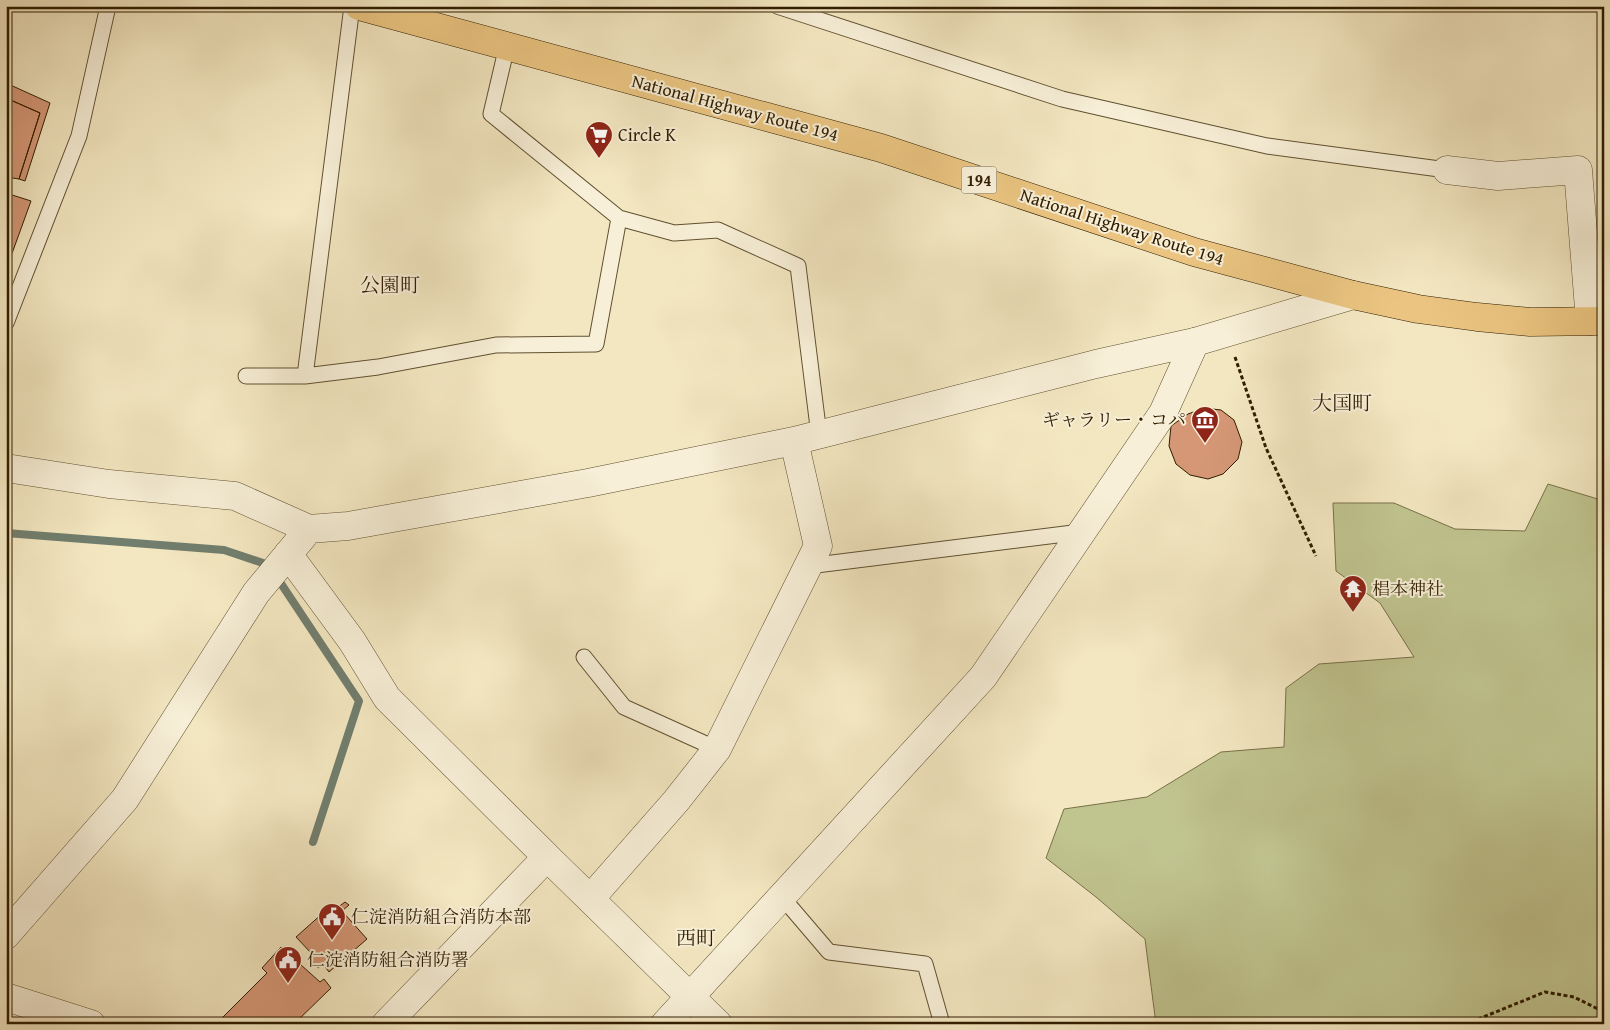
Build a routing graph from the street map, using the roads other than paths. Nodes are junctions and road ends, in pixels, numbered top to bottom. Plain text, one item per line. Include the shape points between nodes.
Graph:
1 (108, 6) edge
2 (352, 6) edge
3 (359, 6) edge
4 (777, 6) edge
5 (507, 46) junction
6 (1447, 170) joint
7 (619, 218) junction
8 (1353, 296) junction
9 (1597, 321) edge
10 (6, 323) edge
11 (1195, 342) junction
12 (246, 376) dead end
13 (305, 376) junction
14 (807, 438) junction
15 (6, 468) edge
16 (309, 529) junction
17 (1081, 532) junction
18 (288, 554) junction
19 (808, 566) junction
20 (584, 657) dead end
21 (717, 749) junction
22 (547, 857) junction
23 (782, 897) junction
24 (590, 899) junction
25 (6, 935) edge
26 (6, 996) edge
27 (690, 998) junction
28 (90, 1024) edge
29 (386, 1024) edge
30 (665, 1024) edge
31 (718, 1024) edge
32 (942, 1024) edge

1 - 10 lane via 79,136
2 - 13 lane
3 - 5 highway, National Highway Route 194 / 194
4 - 6 lane via 1062,99 1267,146
5 - 7 lane via 491,114
5 - 8 highway, National Highway Route 194 / 194 via 880,148 1194,252
6 - 9 street via 1498,176 1578,170
7 - 13 lane via 596,344 496,345 378,367
7 - 14 lane via 674,233 718,230 798,266
8 - 9 highway, National Highway Route 194 / 194 via 1478,318 1530,322
8 - 11 street
11 - 14 street
11 - 17 street via 1163,413
12 - 13 lane
14 - 16 street via 427,513
14 - 19 street via 818,546
15 - 16 street via 109,484 235,496
16 - 18 street
17 - 19 lane
17 - 23 street via 983,677
18 - 22 street via 352,641 387,698
18 - 25 street via 256,593 125,799
19 - 21 street
20 - 21 lane via 624,707
21 - 24 street
22 - 24 street
22 - 29 street
23 - 27 street
23 - 32 lane via 829,952 925,964
24 - 27 street
26 - 28 street
27 - 30 street
27 - 31 street

